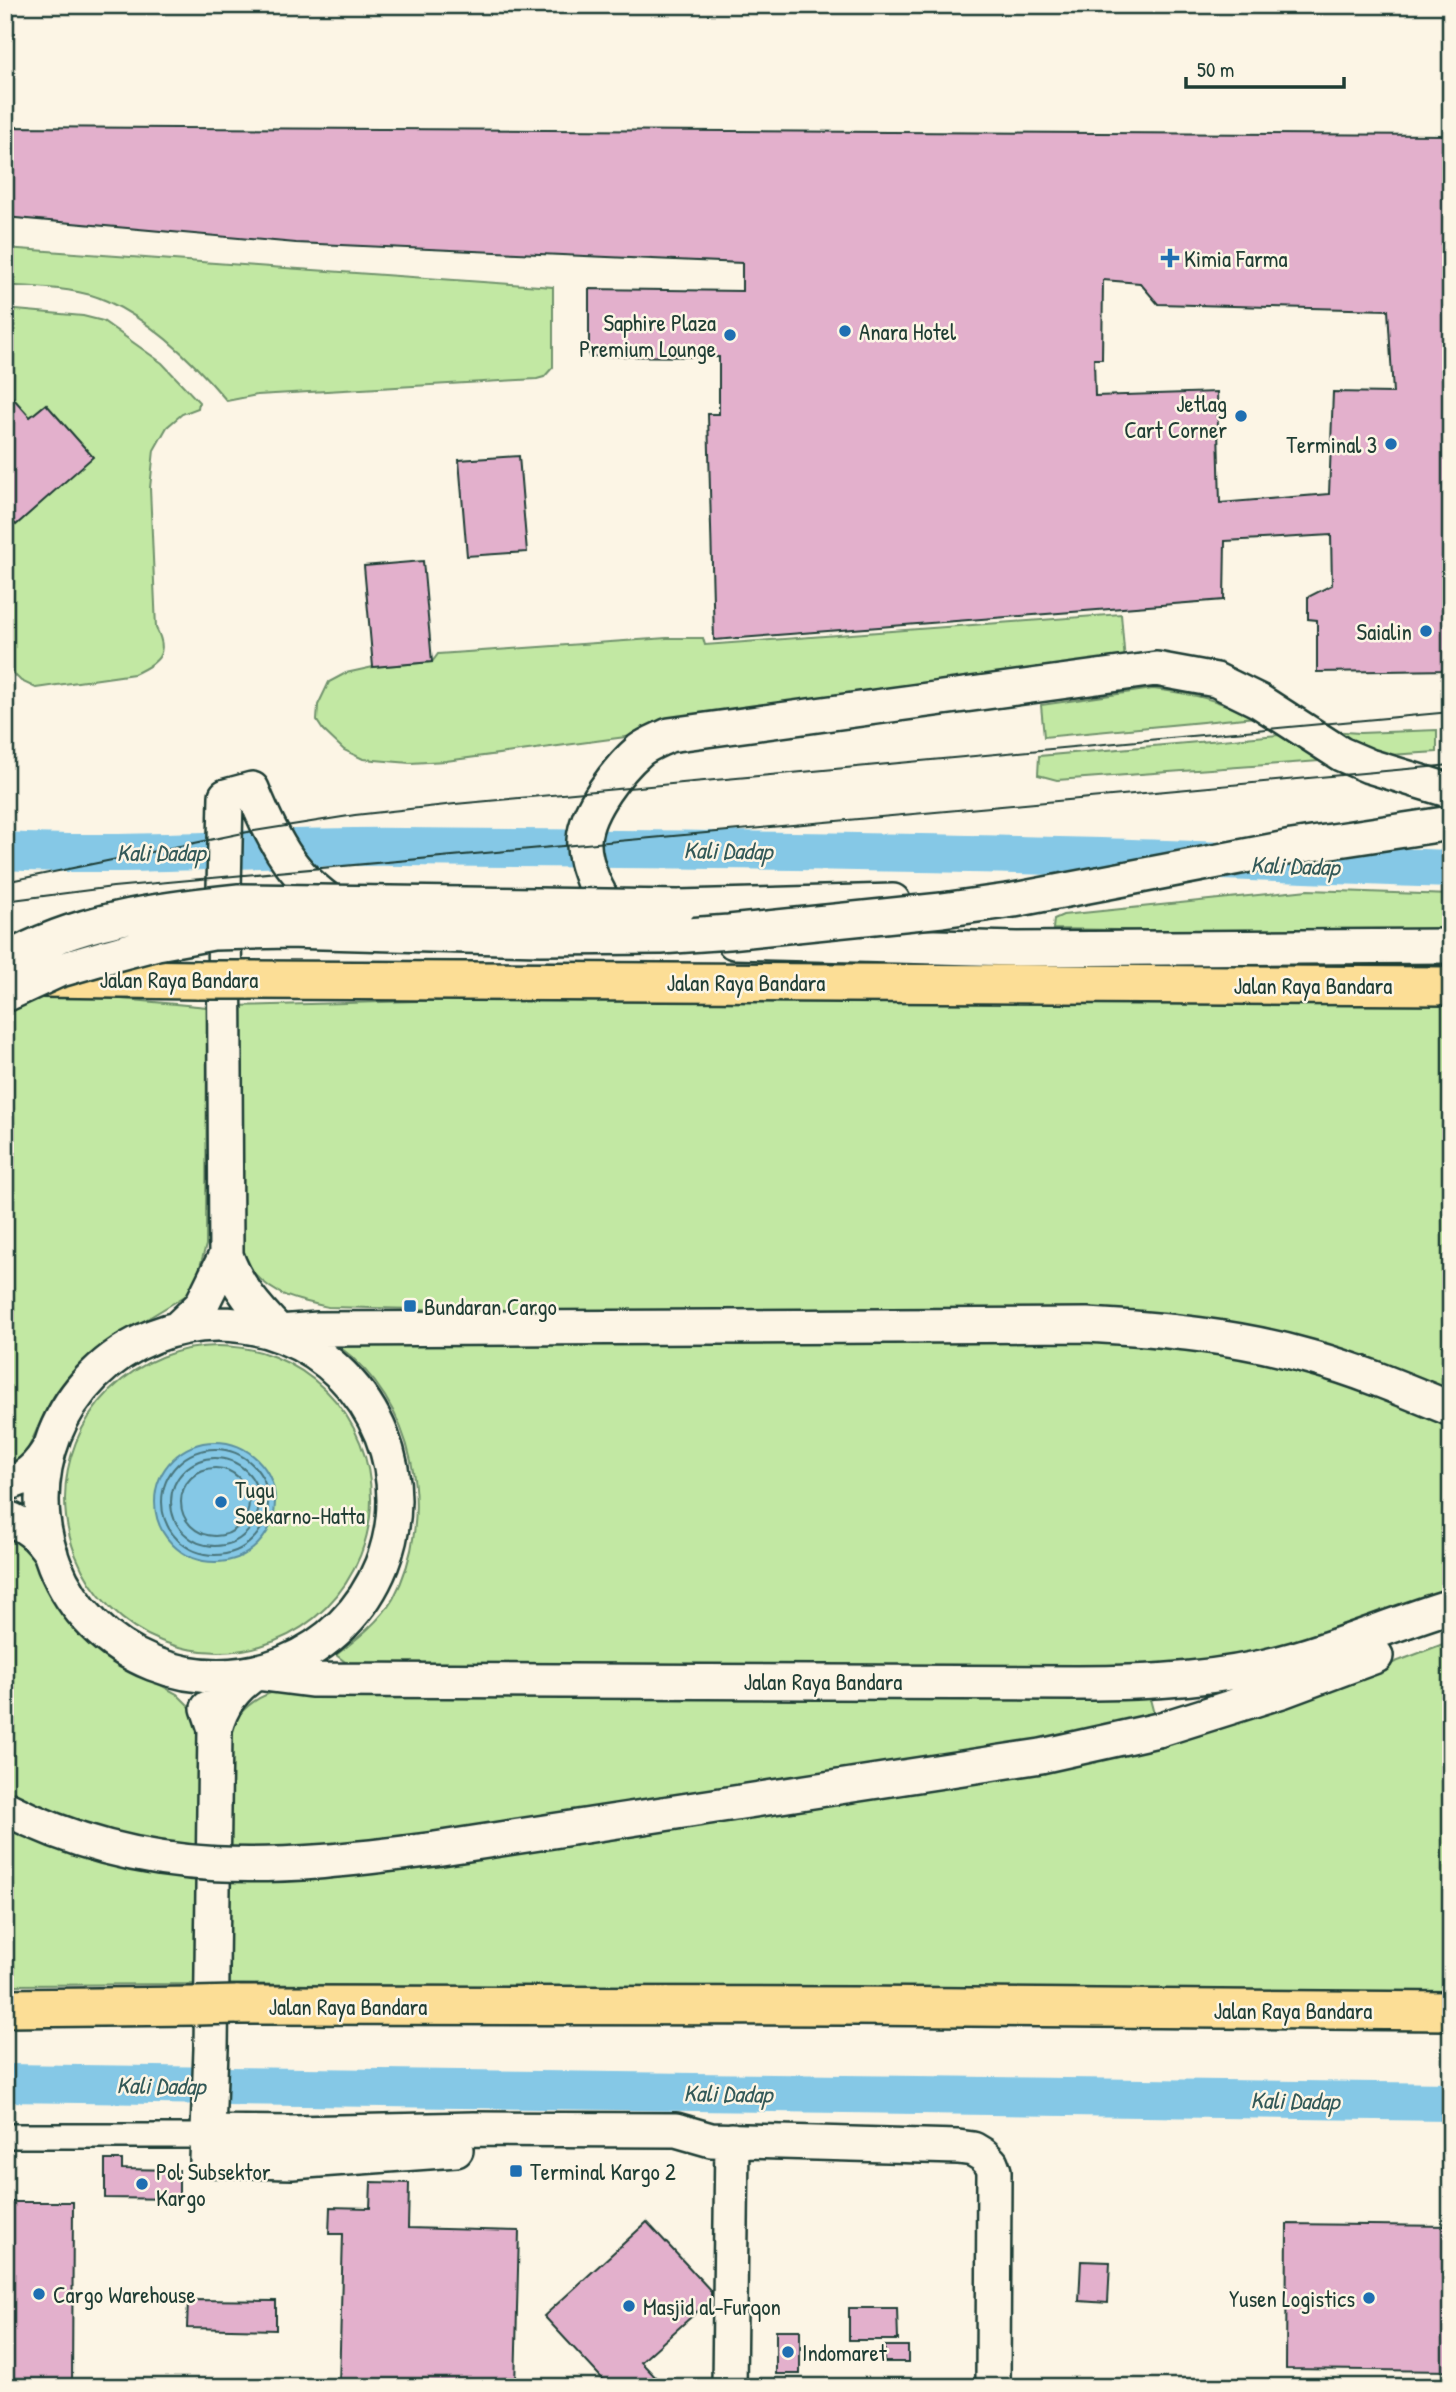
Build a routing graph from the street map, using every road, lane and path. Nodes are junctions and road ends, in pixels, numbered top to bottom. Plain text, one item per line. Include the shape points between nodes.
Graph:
1 (1451, 791) edge
2 (1451, 823) edge
3 (1451, 839) edge
4 (658, 940) junction
5 (1451, 946) edge
6 (5, 961) edge
7 (5, 978) edge
8 (1451, 986) edge
9 (5, 995) edge
10 (226, 1255) junction
11 (179, 1327) junction
12 (279, 1332) junction
13 (1451, 1409) edge
14 (51, 1445) junction
15 (5, 1484) edge
16 (5, 1517) edge
17 (54, 1559) junction
18 (1451, 1606) edge
19 (1451, 1627) edge
20 (178, 1673) junction
21 (256, 1673) junction
22 (215, 1729) junction
23 (5, 1808) edge
24 (5, 2008) edge
25 (1451, 2011) edge
26 (208, 2132) junction
27 (5, 2136) edge
28 (721, 2140) junction
29 (729, 2387) edge
30 (993, 2387) edge

1 - 4 street via 1341,754 1259,701 1216,680 1156,670 669,735 642,748 614,778 598,802 584,841 599,896 620,919
2 - 9 street, Jalan Raya Bandara, bridge via 1292,847 1014,900 729,932 540,938 286,930 213,933 157,943 57,971
3 - 6 street, bridge via 1103,894 679,908 239,901 192,906 61,934
4 - 5 street, Jalan Raya Bandara via 1017,949
4 - 10 street, Jalan Raya Bandara via 392,924 350,914 329,902 284,856 257,802 226,796
7 - 8 main road, Jalan Raya Bandara, bridge
10 - 11 street via 201,1306
10 - 12 street via 233,1276 250,1301
11 - 12 street via 221,1323
11 - 14 street via 138,1342 105,1365 79,1391
12 - 13 street via 1149,1328 1310,1357
12 - 21 street via 322,1356 365,1403 391,1460 393,1522 378,1575 356,1607 305,1651
14 - 15 street via 31,1472
14 - 17 street via 41,1501
16 - 17 street via 32,1531
17 - 20 street via 72,1598 109,1640 145,1662
18 - 21 street, Jalan Raya Bandara via 1291,1660 1155,1681 311,1680
19 - 23 street, bridge via 1282,1691 1158,1730 1052,1754 358,1859 191,1864 143,1857 55,1831
20 - 21 street via 215,1677
20 - 22 street via 196,1687
21 - 22 street via 234,1690
22 - 26 street
24 - 25 main road, Jalan Raya Bandara, bridge via 868,2006
26 - 27 street
26 - 28 street via 475,2139 676,2130
28 - 29 street
28 - 30 street via 921,2144 984,2154 995,2182

